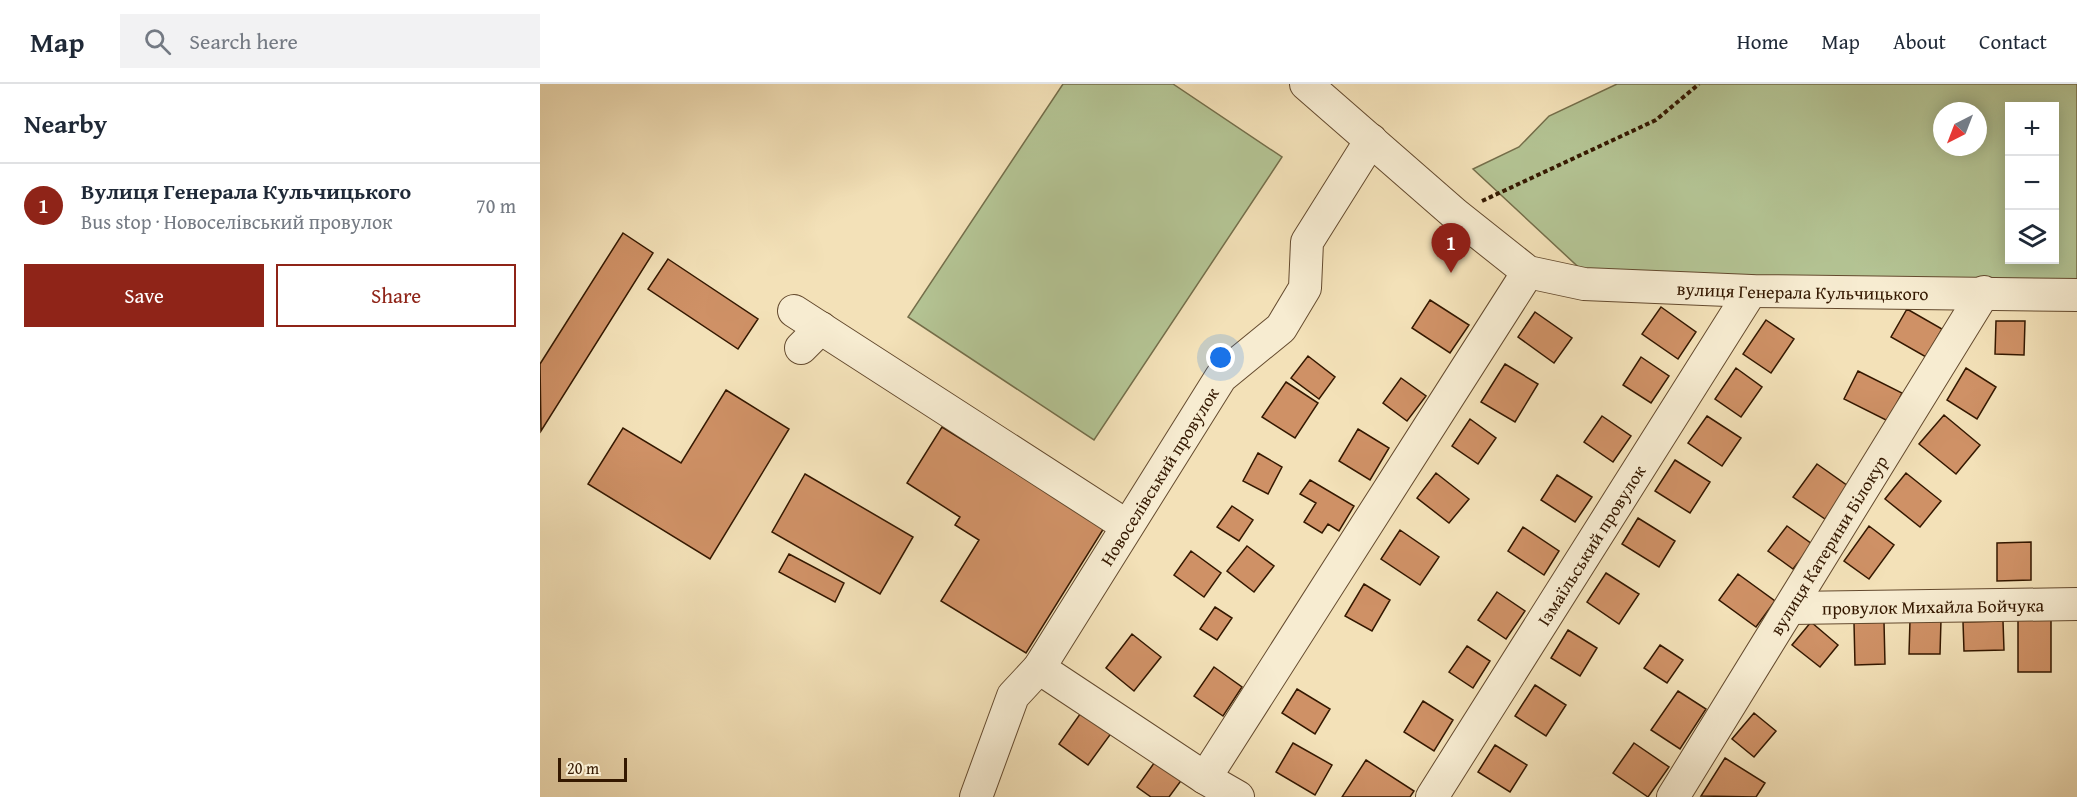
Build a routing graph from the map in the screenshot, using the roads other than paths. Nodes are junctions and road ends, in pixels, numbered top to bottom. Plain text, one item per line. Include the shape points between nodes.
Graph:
1 (1306, 84) edge
2 (1371, 140) junction
3 (1528, 272) junction
4 (1751, 291) junction
5 (1984, 292) junction
6 (2077, 295) edge
7 (794, 311) dead end
8 (1127, 526) junction
9 (2077, 604) edge
10 (1791, 608) junction
11 (1039, 668) junction
12 (1205, 778) junction
13 (976, 797) edge
14 (1238, 797) edge
15 (1432, 797) edge
16 (1672, 797) edge

1 - 2 street
2 - 3 street
2 - 8 street, Новоселівський провулок via 1307,242 1305,288 1281,328 1221,377
3 - 4 street, вулиця Генерала Кульчицького via 1584,284
3 - 12 street
4 - 5 street, вулиця Генерала Кульчицького
4 - 15 street, Ізмаїльський провулок
5 - 6 street, вулиця Генерала Кульчицького
5 - 10 street, вулиця Катерини Білокур
7 - 8 street via 811,338
8 - 11 street, Новоселівський провулок
9 - 10 street, провулок Михайла Бойчука
10 - 16 street, вулиця Катерини Білокур
11 - 12 street
11 - 13 street, Новоселівський провулок via 1013,696
12 - 14 street

